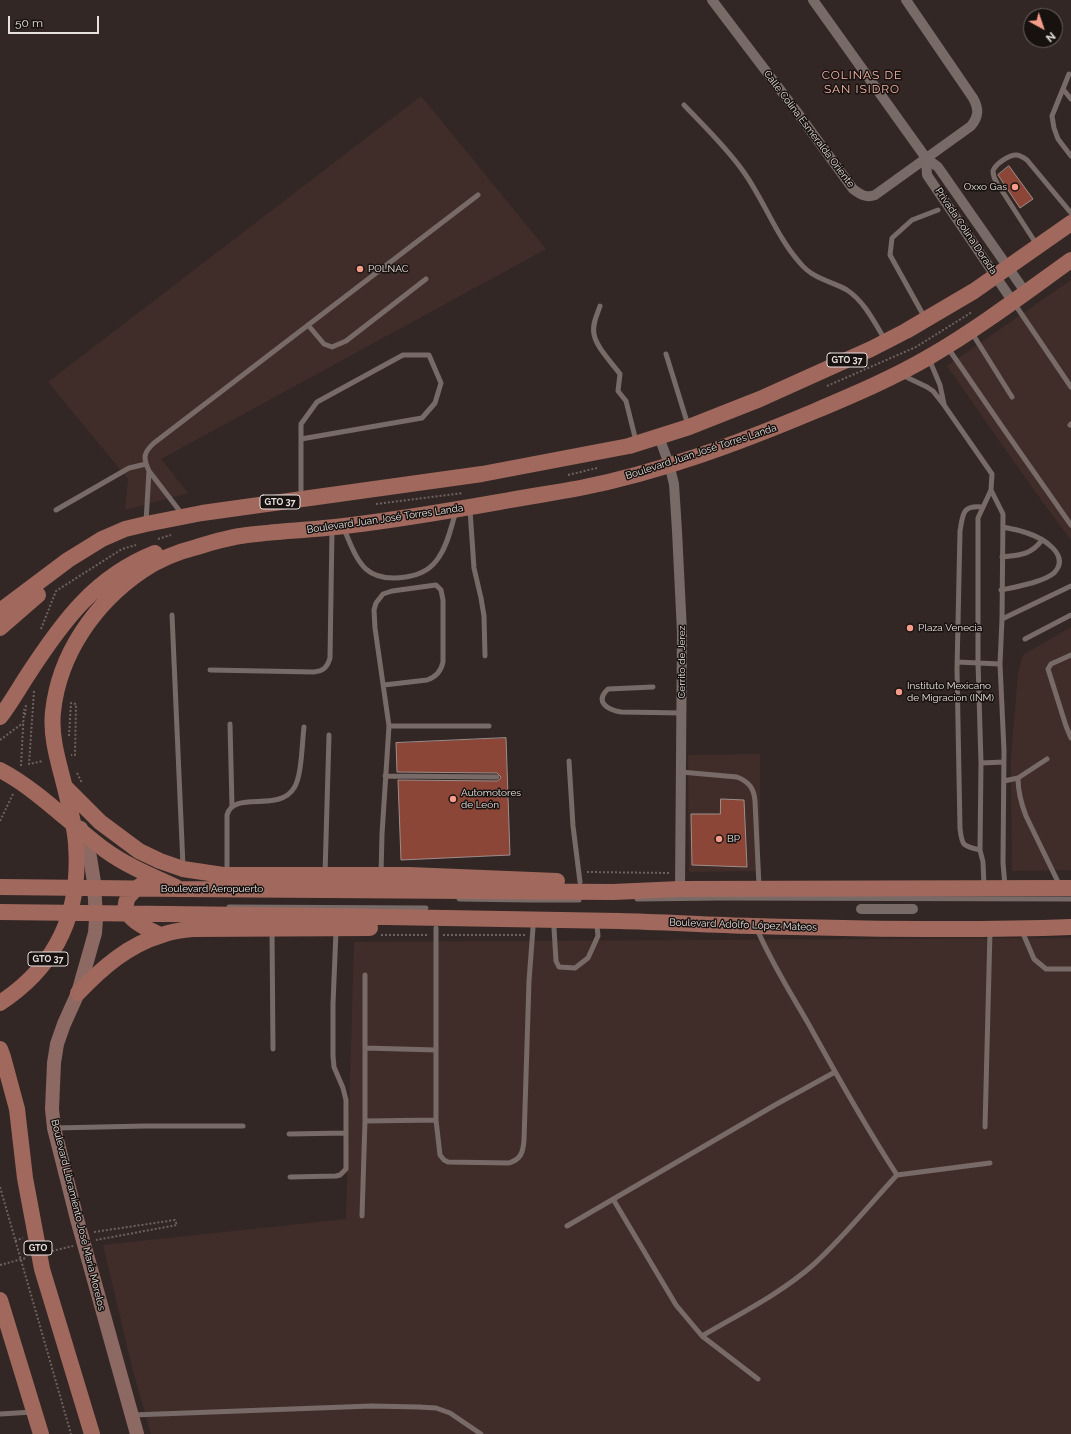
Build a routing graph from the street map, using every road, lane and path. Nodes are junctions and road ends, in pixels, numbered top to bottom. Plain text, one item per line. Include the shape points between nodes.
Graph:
1 (712, 0) edge
2 (813, 0) edge
3 (906, 0) edge
4 (1069, 74) dead end
5 (1063, 89) junction
6 (1071, 99) edge
7 (684, 105) dead end
8 (1071, 156) edge
9 (926, 158) junction
10 (478, 195) dead end
11 (938, 210) dead end
12 (1071, 213) edge
13 (1071, 223) edge
14 (1038, 247) junction
15 (1071, 260) edge
16 (1002, 272) junction
17 (426, 279) dead end
18 (1019, 297) junction
19 (600, 306) dead end
20 (926, 320) junction
21 (308, 325) junction
22 (970, 332) junction
23 (886, 341) junction
24 (947, 346) junction
25 (666, 354) dead end
26 (929, 357) junction
27 (898, 373) junction
28 (1071, 387) edge
29 (1012, 397) dead end
30 (944, 405) junction
31 (689, 427) junction
32 (659, 437) junction
33 (301, 439) junction
34 (637, 444) junction
35 (146, 464) junction
36 (669, 464) junction
37 (149, 471) junction
38 (991, 490) junction
39 (301, 499) junction
40 (982, 507) junction
41 (463, 508) junction
42 (56, 510) dead end
43 (185, 516) junction
44 (146, 524) junction
45 (1071, 525) edge
46 (337, 526) junction
47 (1003, 527) junction
48 (222, 540) junction
49 (1042, 540) junction
50 (1002, 557) junction
51 (68, 560) junction
52 (1071, 586) edge
53 (1001, 590) junction
54 (0, 611) edge
55 (172, 615) dead end
56 (1071, 615) edge
57 (1002, 619) junction
58 (0, 628) edge
59 (1025, 640) dead end
60 (1071, 655) edge
61 (485, 656) dead end
62 (957, 662) junction
63 (978, 662) junction
64 (1000, 664) junction
65 (210, 670) dead end
66 (384, 685) junction
67 (653, 687) dead end
68 (682, 713) junction
69 (69, 716) dead end
70 (0, 717) edge
71 (23, 724) dead end
72 (230, 724) dead end
73 (388, 726) junction
74 (489, 726) dead end
75 (304, 727) dead end
76 (329, 735) dead end
77 (1071, 738) edge
78 (69, 739) dead end
79 (0, 740) edge
80 (71, 751) dead end
81 (72, 757) dead end
82 (1047, 759) dead end
83 (569, 761) dead end
84 (981, 762) junction
85 (1004, 762) junction
86 (75, 769) dead end
87 (0, 770) edge
88 (681, 772) junction
89 (385, 776) junction
90 (497, 777) dead end
91 (1018, 778) junction
92 (1004, 781) junction
93 (65, 787) junction
94 (85, 788) dead end
95 (232, 806) junction
96 (980, 850) junction
97 (183, 869) junction
98 (679, 874) junction
99 (225, 875) junction
100 (325, 875) junction
101 (381, 875) junction
102 (580, 877) junction
103 (0, 887) edge
104 (984, 888) junction
105 (181, 889) junction
106 (680, 889) junction
107 (759, 889) junction
108 (1005, 889) junction
109 (613, 892) junction
110 (1068, 892) edge
111 (101, 894) dead end
112 (109, 894) dead end
113 (117, 894) dead end
114 (125, 894) dead end
115 (210, 895) dead end
116 (74, 898) junction
117 (454, 899) dead end
118 (634, 899) dead end
119 (586, 900) dead end
120 (93, 906) dead end
121 (101, 906) dead end
122 (124, 906) dead end
123 (132, 906) dead end
124 (225, 907) dead end
125 (861, 909) dead end
126 (913, 909) dead end
127 (0, 912) edge
128 (421, 913) junction
129 (621, 921) junction
130 (597, 926) junction
131 (756, 926) junction
132 (1071, 927) edge
133 (272, 928) junction
134 (336, 928) junction
135 (436, 928) junction
136 (533, 928) junction
137 (554, 928) junction
138 (1021, 928) junction
139 (990, 930) junction
140 (160, 935) junction
141 (1071, 969) edge
142 (365, 976) dead end
143 (78, 993) junction
144 (0, 1003) edge
145 (365, 1048) junction
146 (0, 1049) edge
147 (273, 1049) dead end
148 (436, 1050) junction
149 (835, 1072) junction
150 (436, 1120) junction
151 (365, 1121) junction
152 (243, 1126) dead end
153 (985, 1127) dead end
154 (54, 1128) junction
155 (346, 1133) junction
156 (289, 1134) dead end
157 (990, 1162) dead end
158 (897, 1175) junction
159 (290, 1177) dead end
160 (0, 1187) edge
161 (613, 1199) junction
162 (362, 1216) dead end
163 (567, 1226) dead end
164 (0, 1300) edge
165 (702, 1336) junction
166 (758, 1379) dead end
167 (35, 1412) junction
168 (0, 1414) edge
169 (132, 1415) junction
170 (41, 1434) edge
171 (71, 1434) edge
172 (92, 1434) edge
173 (137, 1434) edge
174 (481, 1434) edge

1 - 9 street, Calle Colina Esmeralda Oriente via 853,189 862,196 876,195
2 - 9 street, Privada Colina Dorada
3 - 9 street via 973,98 978,112 971,126
4 - 5 lane
5 - 6 lane
5 - 8 lane via 1052,116 1058,139
7 - 23 lane via 743,170 788,249 802,266 814,276 855,296
9 - 16 street, Privada Colina Dorada via 938,167
9 - 16 street, Privada Colina Dorada via 927,174
10 - 21 lane
11 - 20 lane via 912,220 892,238 890,255
12 - 14 lane via 1034,167 1021,156 1014,155 997,165 993,174 997,183
13 - 14 main road, GTO 37
14 - 16 main road, GTO 37
15 - 18 main road, Boulevard Juan José Torres Landa / GTO 37
16 - 18 street, Privada Colina Dorada
16 - 18 street, Privada Colina Dorada
16 - 20 main road, GTO 37
17 - 21 lane via 346,341 332,346 324,344
18 - 22 main road, Boulevard Juan José Torres Landa / GTO 37
18 - 28 lane
19 - 34 lane via 594,323 594,334 602,350 620,374 618,391 626,401
20 - 23 main road, GTO 37
21 - 35 lane via 147,449 144,456
22 - 24 main road, Boulevard Juan José Torres Landa / GTO 37
22 - 29 lane
23 - 31 main road, GTO 37 via 760,399
24 - 26 main road, Boulevard Juan José Torres Landa / GTO 37
24 - 45 lane
25 - 31 lane
26 - 27 main road, Boulevard Juan José Torres Landa / GTO 37
26 - 30 lane via 940,385
27 - 30 lane via 927,387
27 - 36 main road, Boulevard Juan José Torres Landa / GTO 37 via 838,402 779,426
30 - 38 lane via 992,474
31 - 32 main road, GTO 37
32 - 34 main road, GTO 37
32 - 36 street, Cerrito de Jerez
33 - 33 lane via 301,424 317,402 403,355 430,355 441,383 435,403 422,418
33 - 39 lane
34 - 39 main road, GTO 37 via 482,474
35 - 37 lane
35 - 42 lane via 129,468
36 - 41 main road, Boulevard Juan José Torres Landa / GTO 37 via 582,487
36 - 68 street, Cerrito de Jerez via 674,484 678,531
37 - 43 lane
37 - 44 lane
38 - 40 lane
38 - 47 lane via 1003,514
39 - 43 main road, GTO 37
40 - 62 lane via 968,508 961,523
40 - 63 lane via 978,518
41 - 46 main road, Boulevard Juan José Torres Landa / GTO 37
41 - 46 lane via 439,558 432,566 418,574 394,579 380,578 370,573 360,563
41 - 61 lane via 484,616
43 - 44 main road, GTO 37
44 - 51 main road, GTO 37 via 102,539
46 - 48 main road, Boulevard Juan José Torres Landa / GTO 37 via 246,535
46 - 65 lane via 330,658 325,669 314,672
47 - 49 lane via 1025,532
47 - 50 lane
48 - 70 main road via 161,550 113,575 75,610
48 - 93 main road, Boulevard Juan José Torres Landa / GTO 37 via 162,558 144,569 117,590 85,627 70,653 59,681 53,713 54,741
49 - 50 lane via 1031,552
49 - 53 lane via 1059,552 1060,566 1047,577
50 - 53 lane
51 - 54 main road, GTO 37
51 - 58 main road via 37,596
52 - 57 lane
53 - 57 lane
55 - 97 lane
56 - 59 lane
57 - 64 lane
60 - 77 lane via 1050,664 1048,669
62 - 63 lane
62 - 96 lane via 960,828 966,846
63 - 64 lane
63 - 84 lane
64 - 85 lane
66 - 66 lane via 374,610 376,602 383,594 392,591 436,585 441,590 443,600 442,669 433,678 426,680
66 - 73 lane
67 - 68 lane via 608,689 603,697 603,704 612,711
68 - 88 street, Cerrito de Jerez
69 - 78 path
71 - 79 path
72 - 95 lane
73 - 74 lane
73 - 89 lane
75 - 95 lane via 298,780 294,789 275,801
76 - 100 lane
80 - 81 path
82 - 91 lane
83 - 102 lane via 573,826
84 - 85 lane
84 - 96 lane
85 - 92 lane
86 - 94 path
87 - 105 main road via 41,797 106,850 129,865
88 - 98 street, Cerrito de Jerez
88 - 107 lane via 737,777 750,785 755,793
89 - 90 lane
89 - 101 lane
91 - 92 lane
91 - 110 lane via 1018,791 1026,816
92 - 108 lane
93 - 97 main road via 100,822 139,851
93 - 116 main road, Boulevard Juan José Torres Landa / GTO 37 via 76,840
93 - 143 street, Boulevard Libramiento José María Morelos via 86,841 94,882 94,933
95 - 99 lane via 227,815
96 - 104 lane
97 - 99 main road
98 - 102 path
98 - 106 street, Cerrito de Jerez
99 - 100 main road
99 - 140 main road via 192,880 156,880 138,886 127,900 126,910 131,918
100 - 101 main road
101 - 102 main road
102 - 109 main road
103 - 105 main road, Boulevard Aeropuerto
104 - 107 main road
104 - 108 main road
105 - 109 main road, Boulevard Aeropuerto
106 - 107 main road
106 - 109 main road
108 - 110 main road
110 - 118 lane
111 - 116 lane
112 - 113 lane
114 - 115 lane
116 - 144 main road, Boulevard Juan José Torres Landa / GTO 37 via 63,933 46,962 24,985
117 - 119 lane
120 - 121 lane
122 - 123 lane
124 - 128 lane
125 - 126 street
127 - 128 main road
128 - 129 main road, Boulevard Adolfo López Mateos
129 - 130 main road
129 - 131 main road, Boulevard Adolfo López Mateos
130 - 137 main road
130 - 137 lane via 598,936 588,958 575,968 559,967 556,961
131 - 139 main road, Boulevard Adolfo López Mateos
131 - 149 lane
132 - 138 main road, Boulevard Adolfo López Mateos
133 - 134 main road
133 - 140 main road via 192,929
133 - 147 lane
134 - 135 main road
134 - 155 lane via 333,1056 334,1067 346,1100
135 - 136 main road
135 - 148 lane
136 - 137 main road
136 - 150 lane via 524,1140 520,1157 509,1163 448,1162 440,1155
138 - 139 main road, Boulevard Adolfo López Mateos
138 - 141 lane via 1034,959 1046,969
139 - 153 lane
140 - 143 main road via 117,957
142 - 145 lane
143 - 154 street, Boulevard Libramiento José María Morelos via 64,1024 54,1063
145 - 148 lane
145 - 151 lane
146 - 172 main road, GTO via 17,1109 25,1178 42,1269
148 - 150 lane
149 - 158 lane
149 - 161 lane
150 - 151 lane
151 - 162 lane
152 - 154 lane
154 - 169 street, Boulevard Libramiento José María Morelos via 91,1275
155 - 156 lane
155 - 159 lane via 346,1169 340,1175
157 - 158 lane
158 - 165 lane via 813,1265 772,1294
160 - 171 path
161 - 163 lane
161 - 165 lane via 676,1305
164 - 167 main road
165 - 166 lane
167 - 168 lane
167 - 170 main road
169 - 173 street, Boulevard Libramiento José María Morelos
169 - 174 lane via 371,1406 419,1407 436,1408 450,1413

